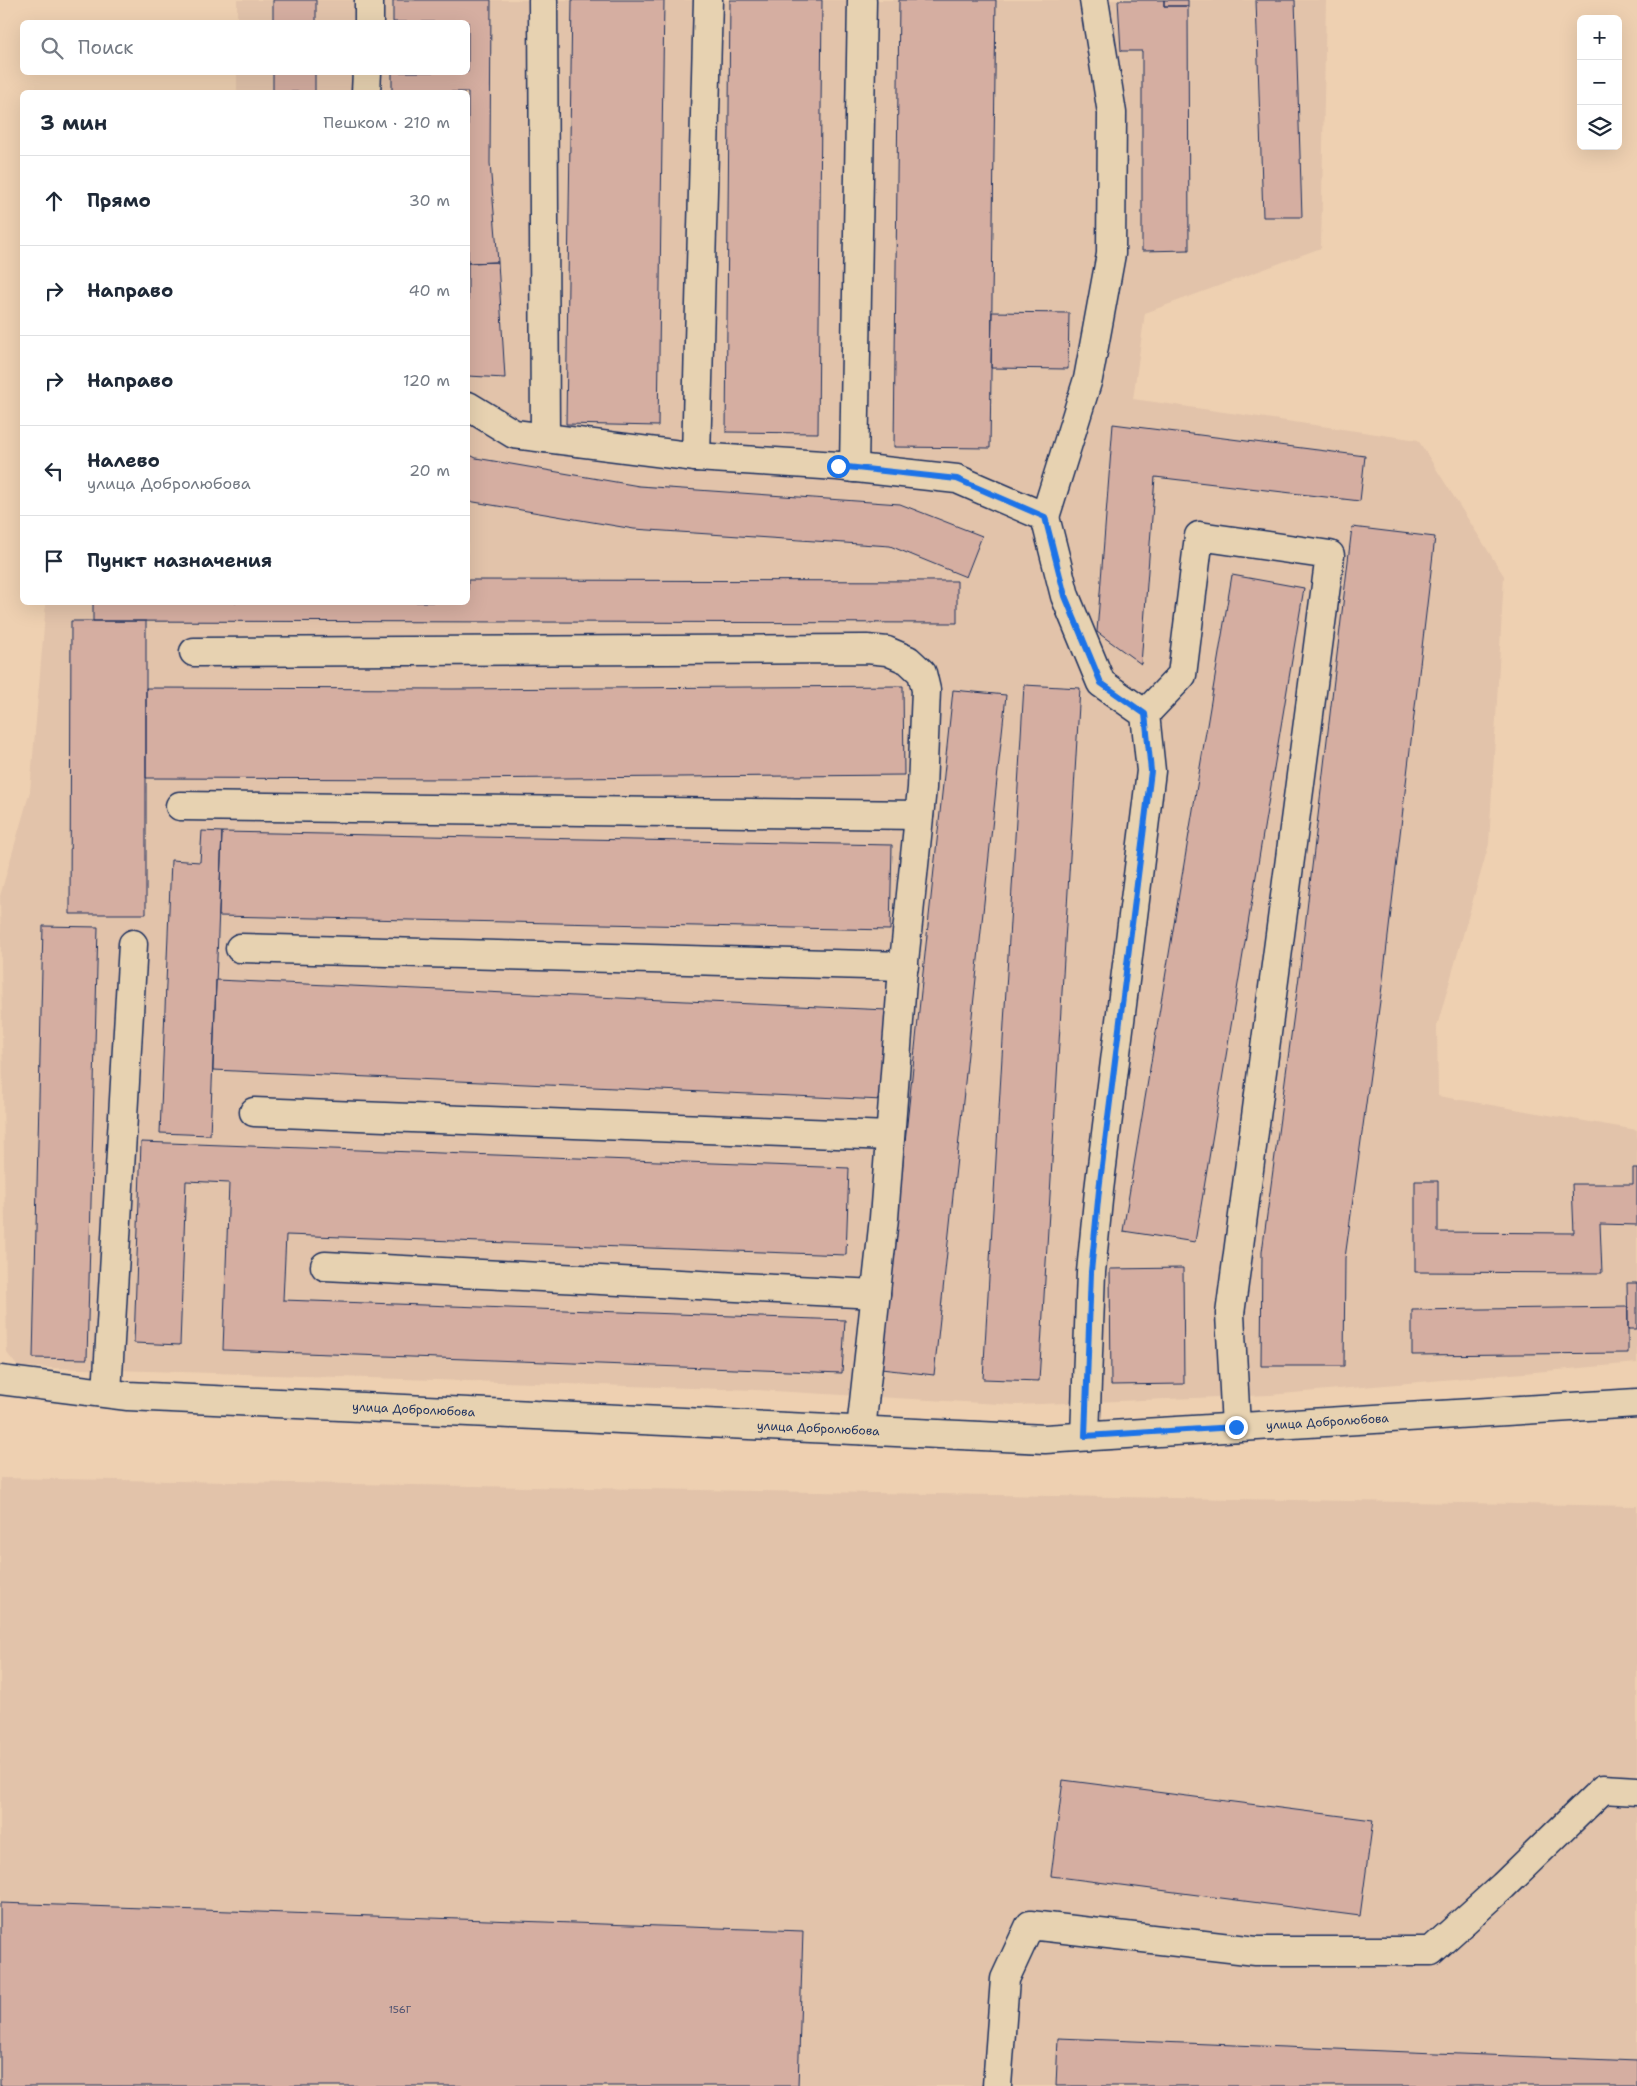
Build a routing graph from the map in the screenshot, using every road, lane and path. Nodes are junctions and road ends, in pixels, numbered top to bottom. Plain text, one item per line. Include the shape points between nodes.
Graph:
1 (369, 0) edge
2 (544, 0) edge
3 (708, 0) edge
4 (862, 0) edge
5 (1094, 0) edge
6 (368, 20) edge
7 (367, 75) edge
8 (366, 90) edge
9 (470, 407) edge
10 (545, 438) junction
11 (696, 457) junction
12 (854, 468) junction
13 (1045, 517) junction
14 (194, 652) dead end
15 (1145, 714) junction
16 (180, 806) dead end
17 (919, 814) junction
18 (133, 944) dead end
19 (240, 948) dead end
20 (904, 966) junction
21 (254, 1112) dead end
22 (890, 1136) junction
23 (325, 1266) dead end
24 (876, 1294) junction
25 (0, 1380) edge
26 (107, 1393) junction
27 (1637, 1403) edge
28 (1236, 1427) junction
29 (861, 1430) junction
30 (1085, 1436) junction
31 (1637, 1791) edge
32 (997, 2086) edge

1 - 6 street
2 - 10 street
3 - 11 street
4 - 12 street
5 - 13 street via 1112,113 1111,254 1088,379
7 - 8 street
9 - 10 street via 514,434
10 - 11 street
11 - 12 street
12 - 13 street via 957,479
13 - 15 street via 1065,596 1101,683
14 - 17 street via 887,651 908,660 922,673 926,690
15 - 28 street via 1182,675 1199,536 1330,555 1232,1305
15 - 30 street via 1151,771 1099,1190 1091,1272
16 - 17 street
17 - 20 street
18 - 26 street
19 - 20 street
20 - 22 street
21 - 22 street
22 - 24 street
23 - 24 street
24 - 29 street
25 - 26 street, улица Добролюбова
26 - 29 street, улица Добролюбова
27 - 28 street, улица Добролюбова
28 - 30 street, улица Добролюбова
29 - 30 street, улица Добролюбова via 1045,1439
31 - 32 street via 1603,1789 1431,1950 1256,1950 1030,1925 1005,1979

